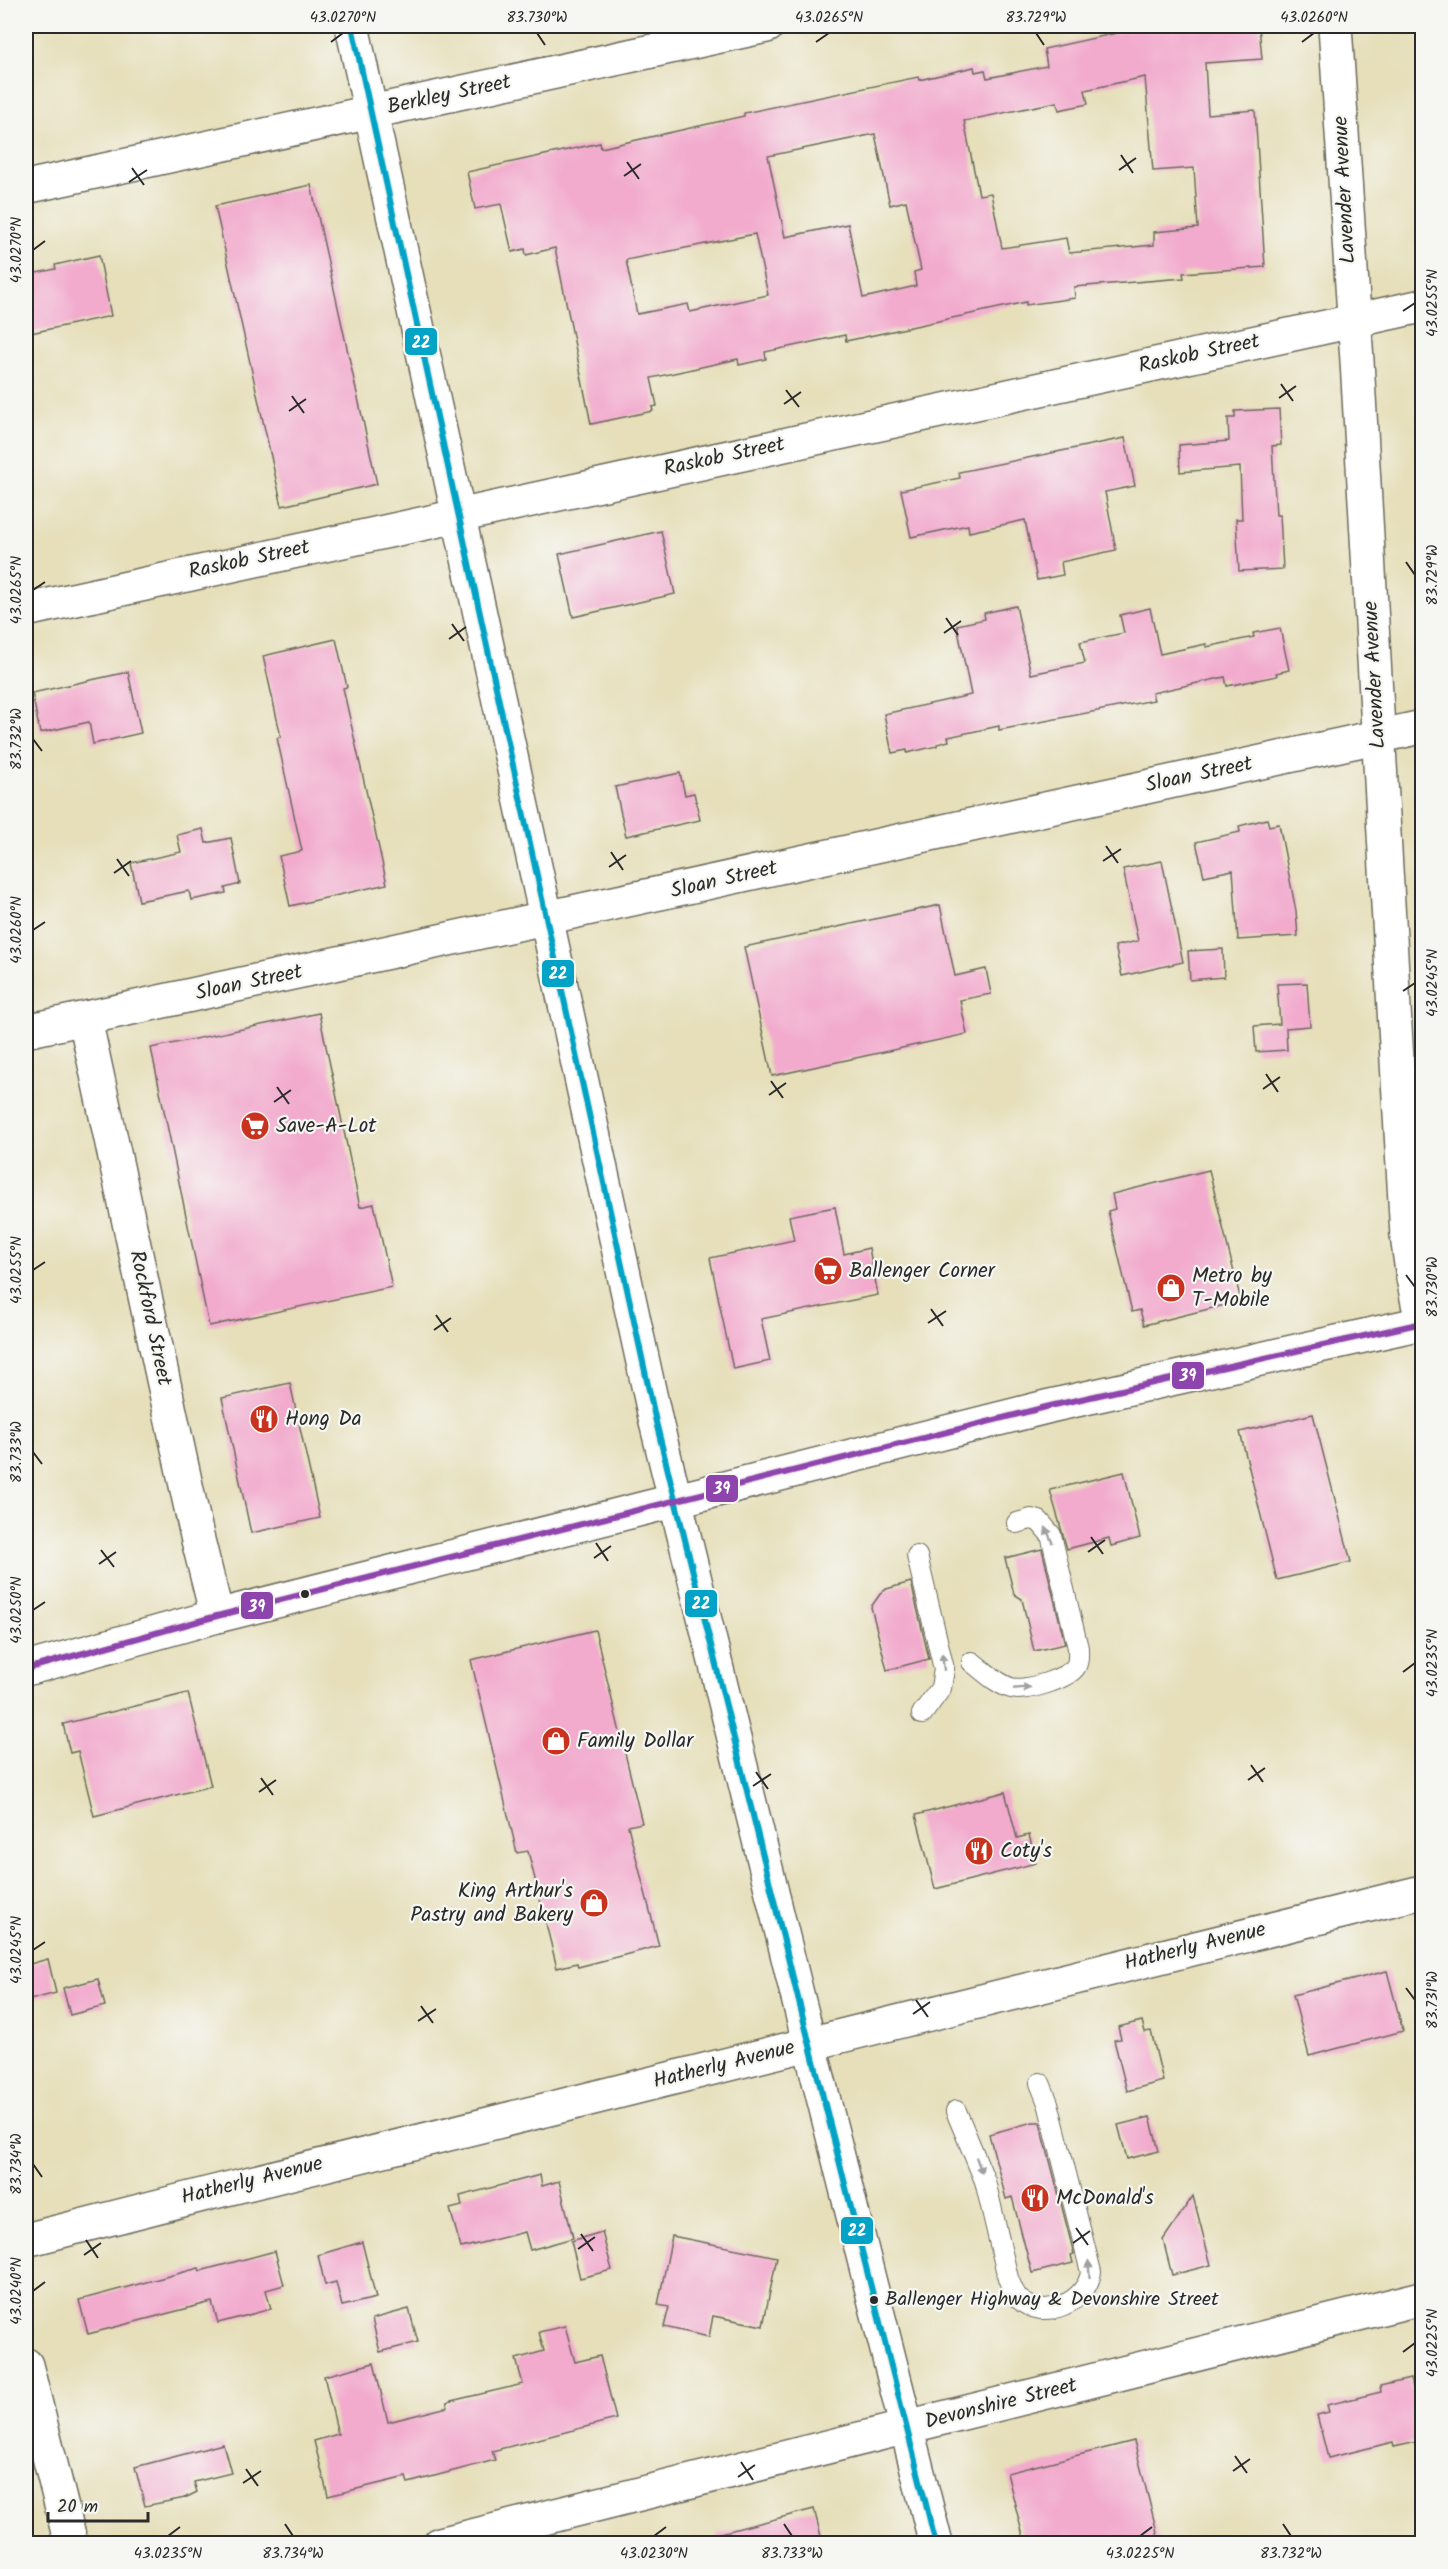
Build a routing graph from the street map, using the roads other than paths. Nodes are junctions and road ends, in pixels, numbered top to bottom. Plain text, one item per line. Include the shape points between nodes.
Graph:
1 (352, 26) edge
2 (767, 26) edge
3 (1335, 26) edge
4 (372, 112) junction
5 (26, 187) edge
6 (1422, 306) edge
7 (1354, 321) junction
8 (459, 514) junction
9 (26, 610) edge
10 (1422, 727) edge
11 (1378, 736) junction
12 (547, 919) junction
13 (86, 1019) junction
14 (26, 1031) edge
15 (1422, 1323) edge
16 (676, 1501) junction
17 (1017, 1523) dead end
18 (917, 1556) dead end
19 (217, 1616) junction
20 (972, 1662) dead end
21 (26, 1669) edge
22 (922, 1714) dead end
23 (1422, 1892) edge
24 (810, 2043) junction
25 (1040, 2083) dead end
26 (956, 2111) dead end
27 (26, 2240) edge
28 (1422, 2298) edge
29 (26, 2365) edge
30 (907, 2427) junction
31 (71, 2544) edge
32 (440, 2544) edge
33 (936, 2544) edge

1 - 4 street
2 - 4 street, Berkley Street
3 - 7 street, Lavender Avenue
4 - 5 street, Berkley Street
4 - 8 street
6 - 7 street, Raskob Street
7 - 8 street, Raskob Street
7 - 11 street, Lavender Avenue
8 - 9 street, Raskob Street
8 - 12 street
10 - 11 street, Sloan Street
11 - 12 street, Sloan Street
11 - 15 street, Lavender Avenue via 1407,1236
12 - 13 street, Sloan Street
12 - 16 street
13 - 14 street, Sloan Street
13 - 19 street, Rockford Street
15 - 16 street via 1050,1406
16 - 19 street
16 - 24 street
20 -> 17 lane via 1008,1687 1019,1689 1058,1678 1076,1665 1078,1648 1051,1535 1039,1521
22 -> 18 lane via 941,1688 944,1669
19 - 21 street
23 - 24 street, Hatherly Avenue
24 - 27 street, Hatherly Avenue
24 - 30 street
26 -> 25 lane via 984,2181 1015,2294 1039,2309 1062,2306 1084,2291 1091,2272
28 - 30 street, Devonshire Street
29 - 31 street
30 - 32 street, Devonshire Street
30 - 33 street

